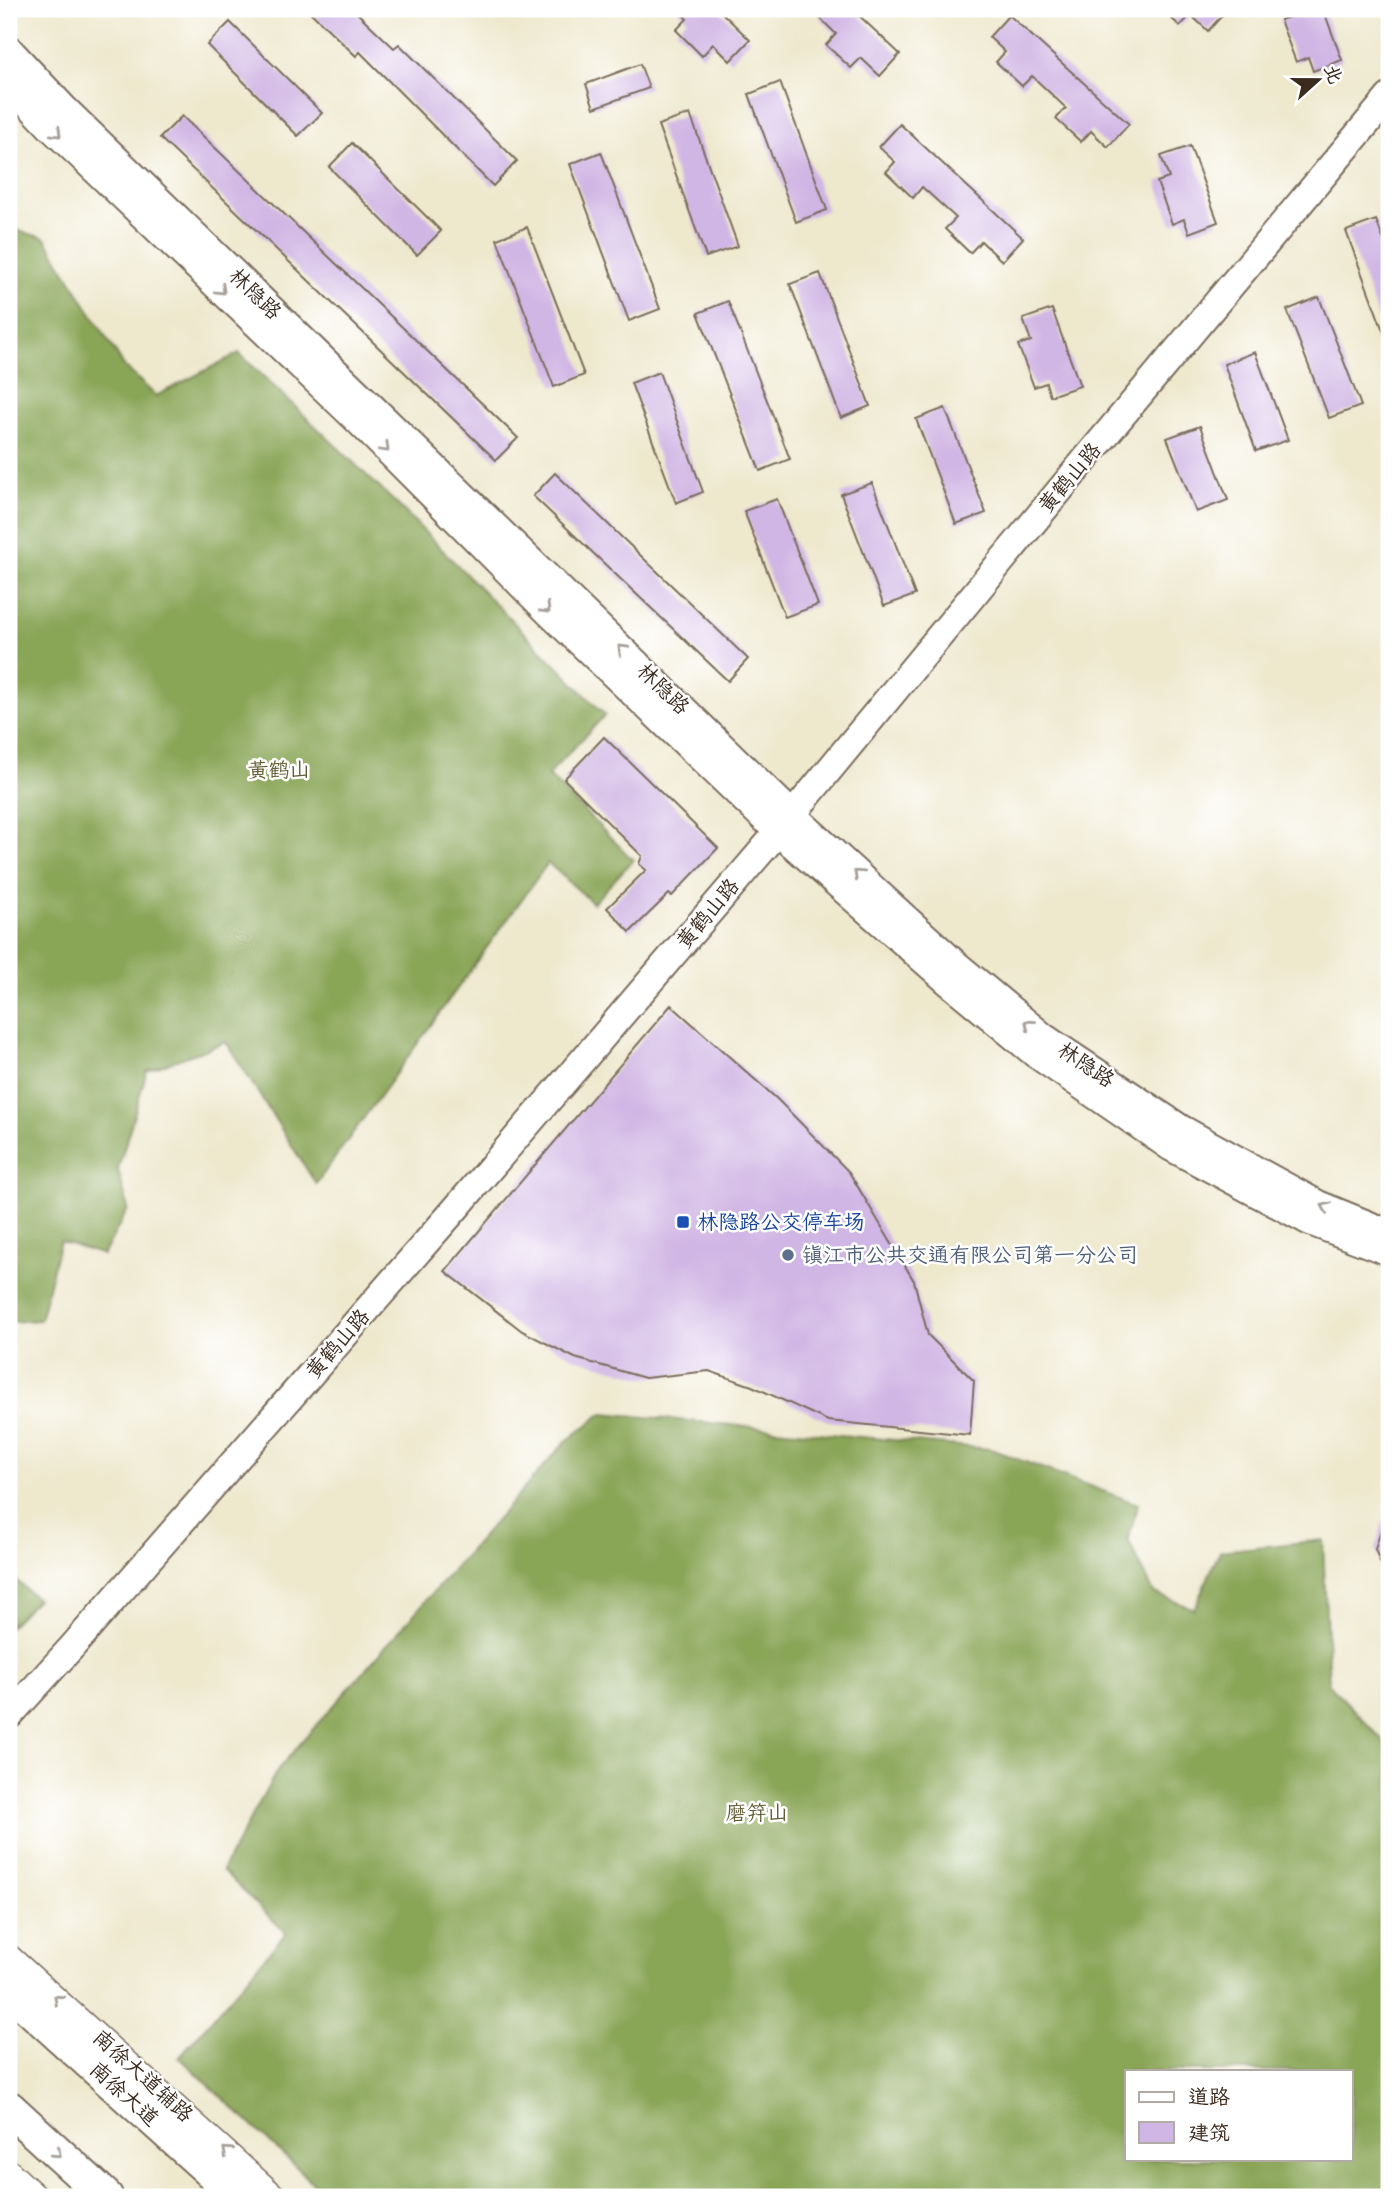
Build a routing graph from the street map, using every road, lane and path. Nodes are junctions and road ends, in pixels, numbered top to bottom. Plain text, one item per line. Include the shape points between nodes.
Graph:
1 (9, 49) edge
2 (9, 84) edge
3 (1389, 97) edge
4 (785, 823) junction
5 (1389, 1233) edge
6 (1389, 1252) edge
7 (9, 1716) edge
8 (9, 1955) edge
9 (9, 1990) edge
10 (9, 2108) edge
11 (9, 2170) edge
12 (38, 2197) edge
13 (106, 2197) edge
14 (239, 2197) edge
15 (277, 2197) edge

4 -> 1 street, 林隐路
2 -> 4 street, 林隐路 via 548,612
3 - 4 street, 黄鹤山路
5 -> 4 street, 林隐路 via 1318,1204 1182,1129 1044,1037
4 - 6 street, 林隐路 via 947,981 1046,1062 1170,1147 1310,1222
4 - 7 street, 黄鹤山路 via 439,1228
15 -> 8 street, 南徐大道辅路
9 - 14 main road, 南徐大道
10 -> 13 main road
11 - 12 street

